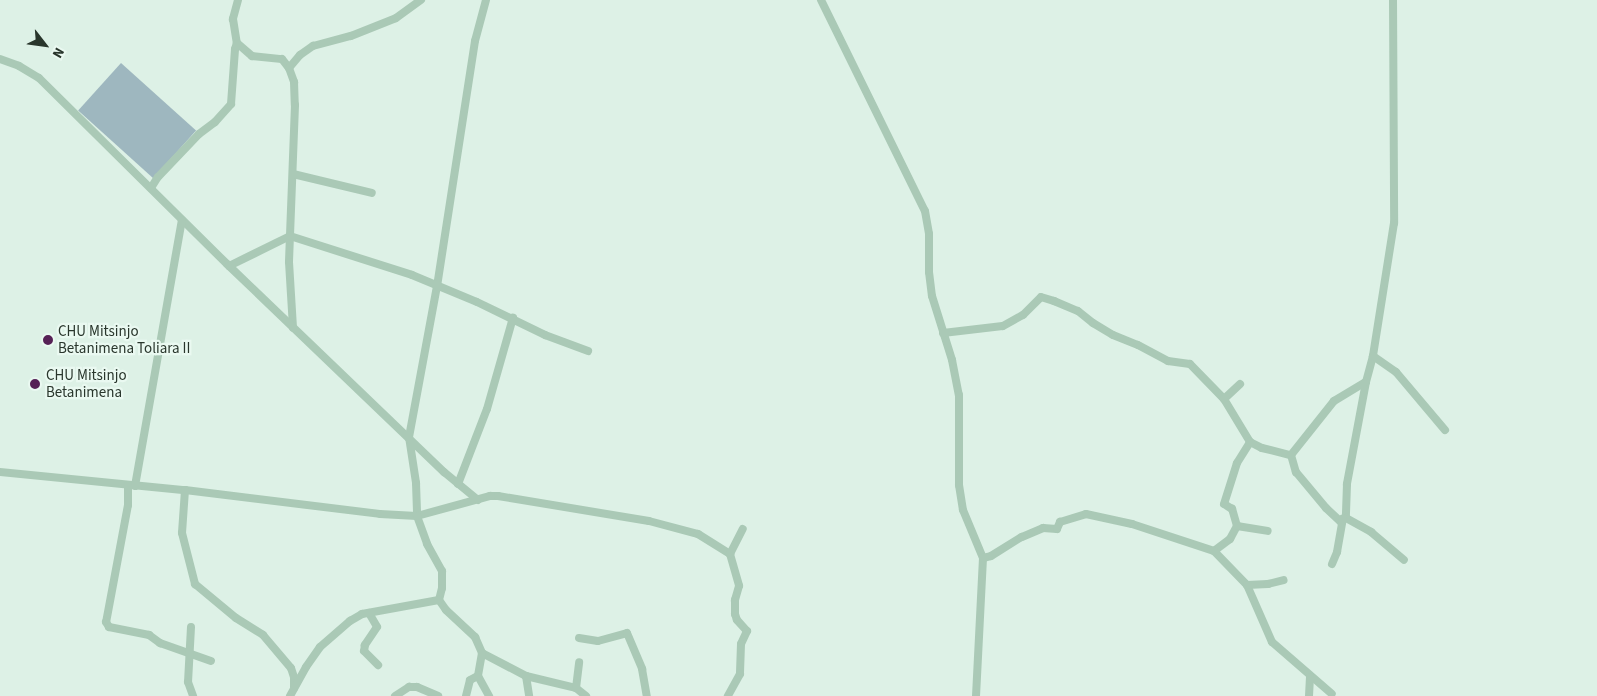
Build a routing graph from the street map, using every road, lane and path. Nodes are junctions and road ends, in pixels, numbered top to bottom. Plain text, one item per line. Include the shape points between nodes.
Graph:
1 (238, 0) edge
2 (421, 0) edge
3 (486, 0) edge
4 (821, 0) edge
5 (1393, 0) edge
6 (237, 43) junction
7 (0, 59) edge
8 (289, 68) junction
9 (293, 174) junction
10 (151, 188) junction
11 (372, 193) dead end
12 (182, 220) junction
13 (290, 236) junction
14 (228, 266) junction
15 (438, 286) junction
16 (513, 318) junction
17 (293, 328) junction
18 (943, 333) junction
19 (588, 351) dead end
20 (1373, 356) junction
21 (1366, 382) junction
22 (1240, 384) dead end
23 (1224, 399) junction
24 (1446, 430) dead end
25 (408, 437) junction
26 (1250, 442) junction
27 (1291, 455) junction
28 (0, 472) edge
29 (458, 484) junction
30 (131, 485) junction
31 (185, 490) junction
32 (478, 500) junction
33 (417, 516) junction
34 (1345, 519) junction
35 (1237, 526) junction
36 (744, 529) dead end
37 (1268, 531) dead end
38 (1214, 551) junction
39 (730, 554) junction
40 (983, 558) junction
41 (1404, 560) dead end
42 (1332, 564) dead end
43 (1284, 580) dead end
44 (1247, 585) junction
45 (439, 600) junction
46 (369, 613) junction
47 (191, 627) dead end
48 (579, 638) dead end
49 (188, 652) junction
50 (482, 653) junction
51 (211, 661) dead end
52 (579, 662) dead end
53 (378, 665) dead end
54 (478, 676) junction
55 (526, 676) junction
56 (1310, 677) junction
57 (294, 688) junction
58 (576, 688) junction
59 (1332, 694) dead end
60 (193, 696) edge
61 (290, 696) edge
62 (395, 696) edge
63 (438, 696) edge
64 (466, 696) edge
65 (489, 696) edge
66 (529, 696) edge
67 (586, 696) edge
68 (647, 696) edge
69 (728, 696) edge
70 (976, 696) edge
71 (1309, 696) edge

1 - 6 street via 233,19
2 - 8 street via 396,18 351,36 313,46
3 - 15 street via 475,41
4 - 18 street via 925,211 932,296
5 - 20 street via 1394,223
6 - 8 street via 252,56 282,59
6 - 10 street via 231,104 158,177
7 - 10 street via 39,78
8 - 9 street via 296,105
9 - 11 street
9 - 13 street
10 - 12 street
12 - 14 street
12 - 30 street
13 - 14 street
13 - 15 street
13 - 17 street
14 - 17 street
15 - 16 street
15 - 25 street
16 - 19 street
16 - 29 street via 487,409
17 - 25 street
18 - 23 street via 1003,326 1023,315 1041,297 1078,311 1093,324 1168,361 1190,364
18 - 40 street via 959,394 958,486 963,510
20 - 21 street
20 - 24 street via 1396,372
21 - 27 street via 1334,401
21 - 34 street via 1347,484
22 - 23 street
23 - 26 street
25 - 29 street
25 - 33 street via 416,483
26 - 27 street
26 - 35 street via 1237,463 1224,504 1232,510
27 - 34 street via 1296,472 1326,508 1340,521
28 - 30 street
29 - 32 street
30 - 31 street
30 - 49 street via 106,622 109,627 149,635 160,643
31 - 33 street
31 - 57 street via 182,533 195,584 236,618 263,635 291,668
32 - 33 street
32 - 39 street via 490,496 512,497 604,515 649,520 698,534
33 - 45 street via 442,570
34 - 41 street via 1371,532
34 - 42 street
35 - 37 street
35 - 38 street via 1230,539
36 - 39 street
38 - 40 street via 1132,524 1086,514 1060,522 1057,529 1043,528
38 - 44 street
39 - 69 street via 739,586 735,614 747,631 741,644 740,674
40 - 70 street
43 - 44 street
44 - 56 street via 1272,642
45 - 46 street
45 - 50 street via 475,637
46 - 53 street via 377,628 364,650
46 - 57 street via 350,621 320,647
47 - 49 street
48 - 68 street via 598,641 627,633 642,669
49 - 51 street
49 - 60 street via 188,682
50 - 54 street
50 - 55 street
52 - 58 street
54 - 64 street via 470,680
54 - 65 street
55 - 58 street
55 - 66 street
56 - 59 street
56 - 71 street
57 - 61 street
58 - 67 street
62 - 63 street via 410,687 417,687

